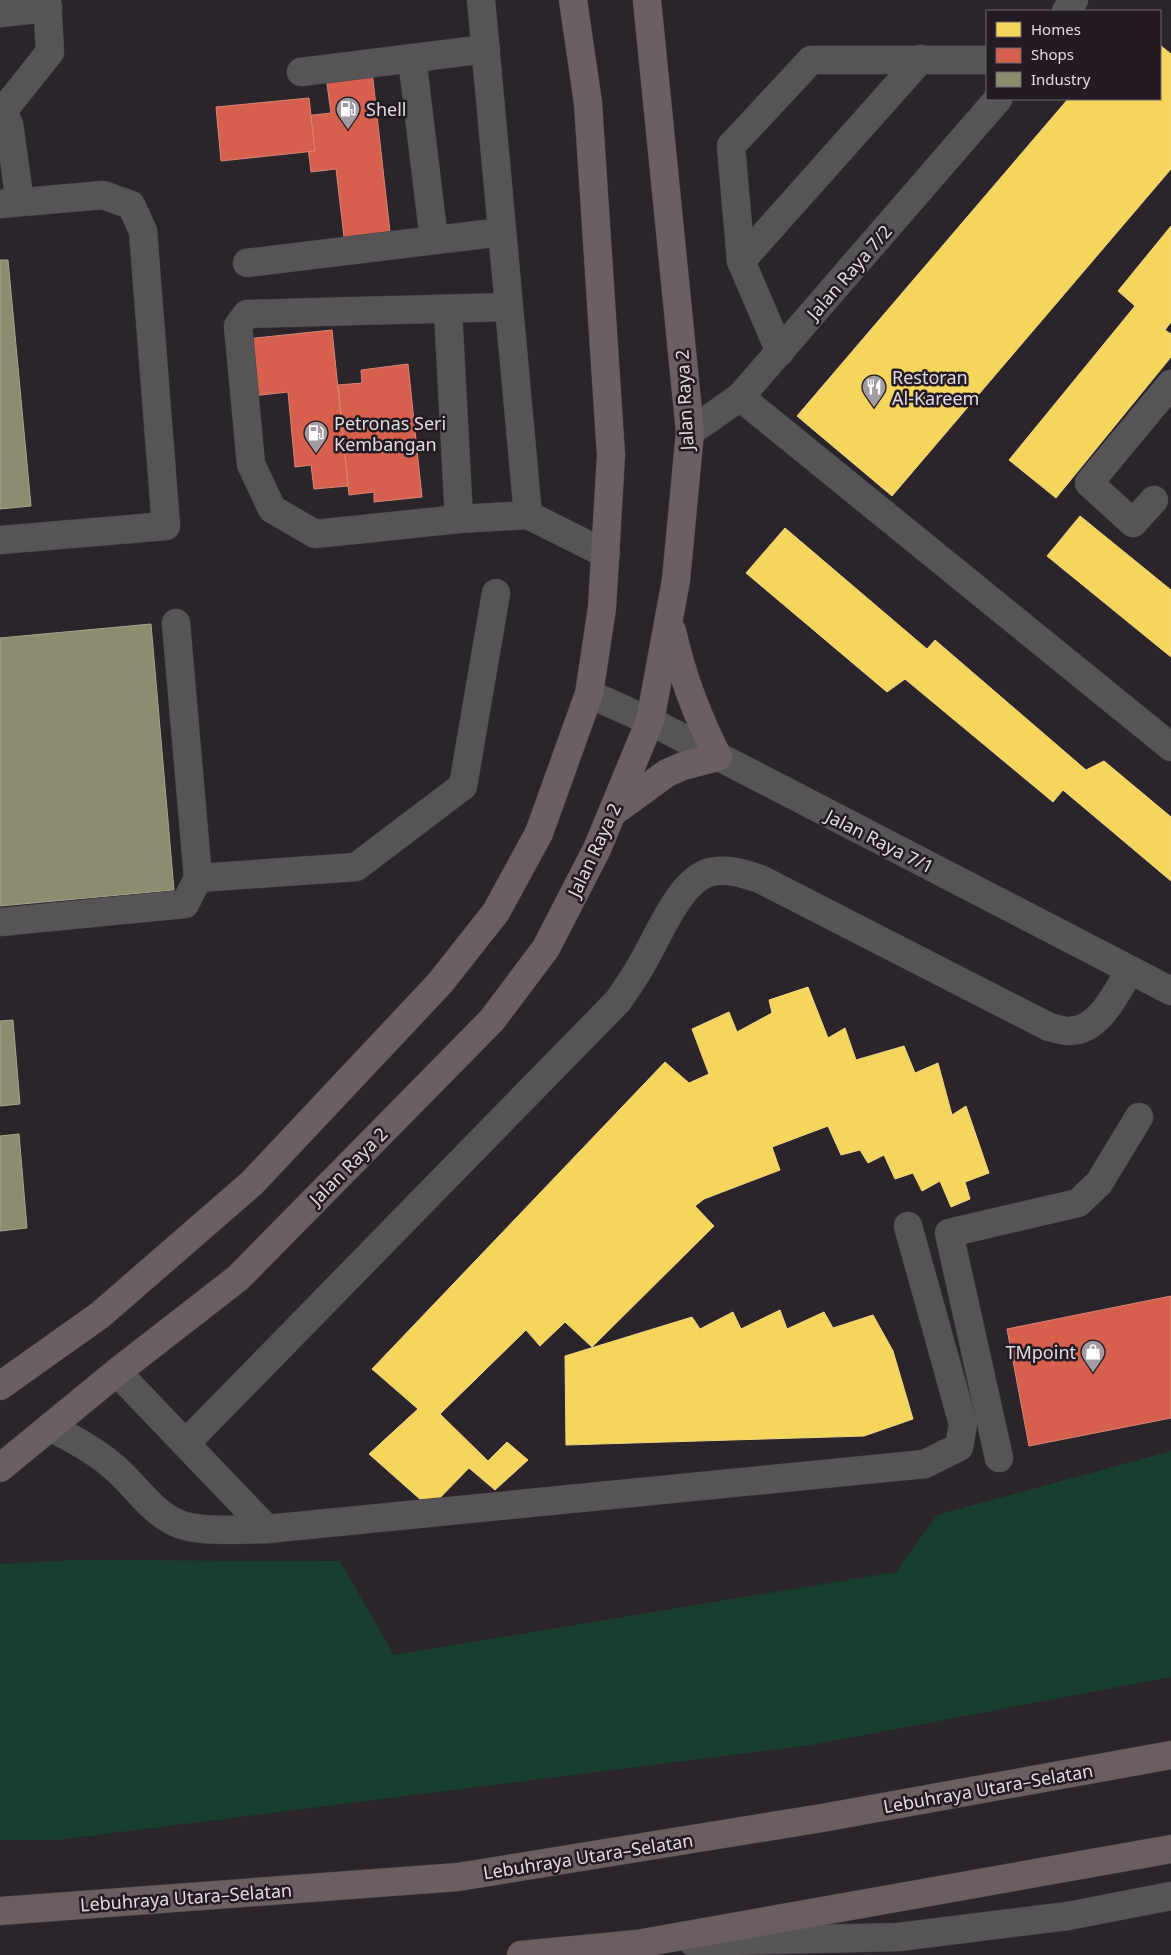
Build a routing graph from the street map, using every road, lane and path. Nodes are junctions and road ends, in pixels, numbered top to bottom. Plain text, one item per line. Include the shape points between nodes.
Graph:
1 (481, 0) edge
2 (573, 0) edge
3 (646, 0) edge
4 (47, 4) edge
5 (0, 13) edge
6 (486, 49) junction
7 (412, 58) junction
8 (921, 59) junction
9 (986, 60) edge
10 (301, 72) dead end
11 (997, 100) edge
12 (2, 109) edge
13 (10, 203) edge
14 (502, 232) junction
15 (434, 240) junction
16 (741, 261) junction
17 (247, 263) dead end
18 (509, 308) junction
19 (448, 311) junction
20 (780, 352) junction
21 (1171, 384) edge
22 (740, 397) junction
23 (690, 432) junction
24 (1154, 500) dead end
25 (528, 515) junction
26 (459, 519) junction
27 (0, 540) edge
28 (606, 554) junction
29 (496, 593) dead end
30 (669, 620) junction
31 (176, 622) dead end
32 (589, 694) junction
33 (650, 722) junction
34 (1171, 747) edge
35 (718, 757) junction
36 (612, 813) junction
37 (198, 878) junction
38 (0, 922) edge
39 (1130, 970) junction
40 (1171, 991) edge
41 (1139, 1117) dead end
42 (908, 1226) dead end
43 (117, 1372) junction
44 (0, 1386) edge
45 (50, 1427) junction
46 (186, 1443) junction
47 (999, 1458) dead end
48 (0, 1468) edge
49 (267, 1529) junction
50 (1171, 1755) edge
51 (1171, 1849) edge
52 (1171, 1896) edge
53 (0, 1911) edge
54 (637, 1944) junction
55 (522, 1955) edge

1 - 6 street
2 - 28 main road via 588,103 611,455
3 - 23 main road, Jalan Raya 2
4 - 5 street
4 - 12 street via 50,52
6 - 7 street
6 - 14 street
7 - 10 street
7 - 15 street
8 - 9 street
8 - 16 street
8 - 16 street via 811,60 731,146
11 - 20 street, Jalan Raya 7/2
12 - 13 street via 9,124
13 - 27 street via 102,194 131,205 143,231 166,526
14 - 15 street
14 - 18 street
15 - 17 street
16 - 20 street
18 - 19 street
18 - 25 street
19 - 26 street
19 - 26 street via 247,314 238,326 251,464 272,508 315,534
20 - 22 street, Jalan Raya 7/2
21 - 24 street via 1089,483 1133,523
22 - 23 street, Jalan Raya 7/2
22 - 34 street
23 - 30 main road, Jalan Raya 2 via 676,580
25 - 26 street
25 - 28 street
28 - 32 main road via 602,608
29 - 37 street via 463,786 356,867
30 - 33 main road, Jalan Raya 2
30 - 35 main road via 683,679 696,715
31 - 37 street
32 - 33 street, Jalan Raya 7/1
32 - 44 main road via 539,833 496,912 440,983 252,1183 100,1315
33 - 35 street, Jalan Raya 7/1
33 - 36 main road, Jalan Raya 2
35 - 36 main road via 667,773
35 - 39 street, Jalan Raya 7/1
36 - 43 main road, Jalan Raya 2 via 546,948 492,1020 238,1278
37 - 38 street via 185,904
39 - 40 street, Jalan Raya 7/1
39 - 46 street via 1104,1011 1089,1026 1069,1031 1048,1027 760,879 736,872 711,872 692,883 668,916 618,1001
41 - 47 street via 1099,1182 1078,1203 950,1233
42 - 49 street via 963,1424 958,1447 925,1464
43 - 45 main road, Jalan Raya 2
43 - 46 street
45 - 48 main road, Jalan Raya 2
45 - 49 street via 113,1466 155,1509 178,1524
46 - 49 street
50 - 53 highway, Lebuhraya Utara–Selatan via 822,1818 458,1877
51 - 54 highway
52 - 54 street via 1068,1916 899,1937
54 - 55 highway

